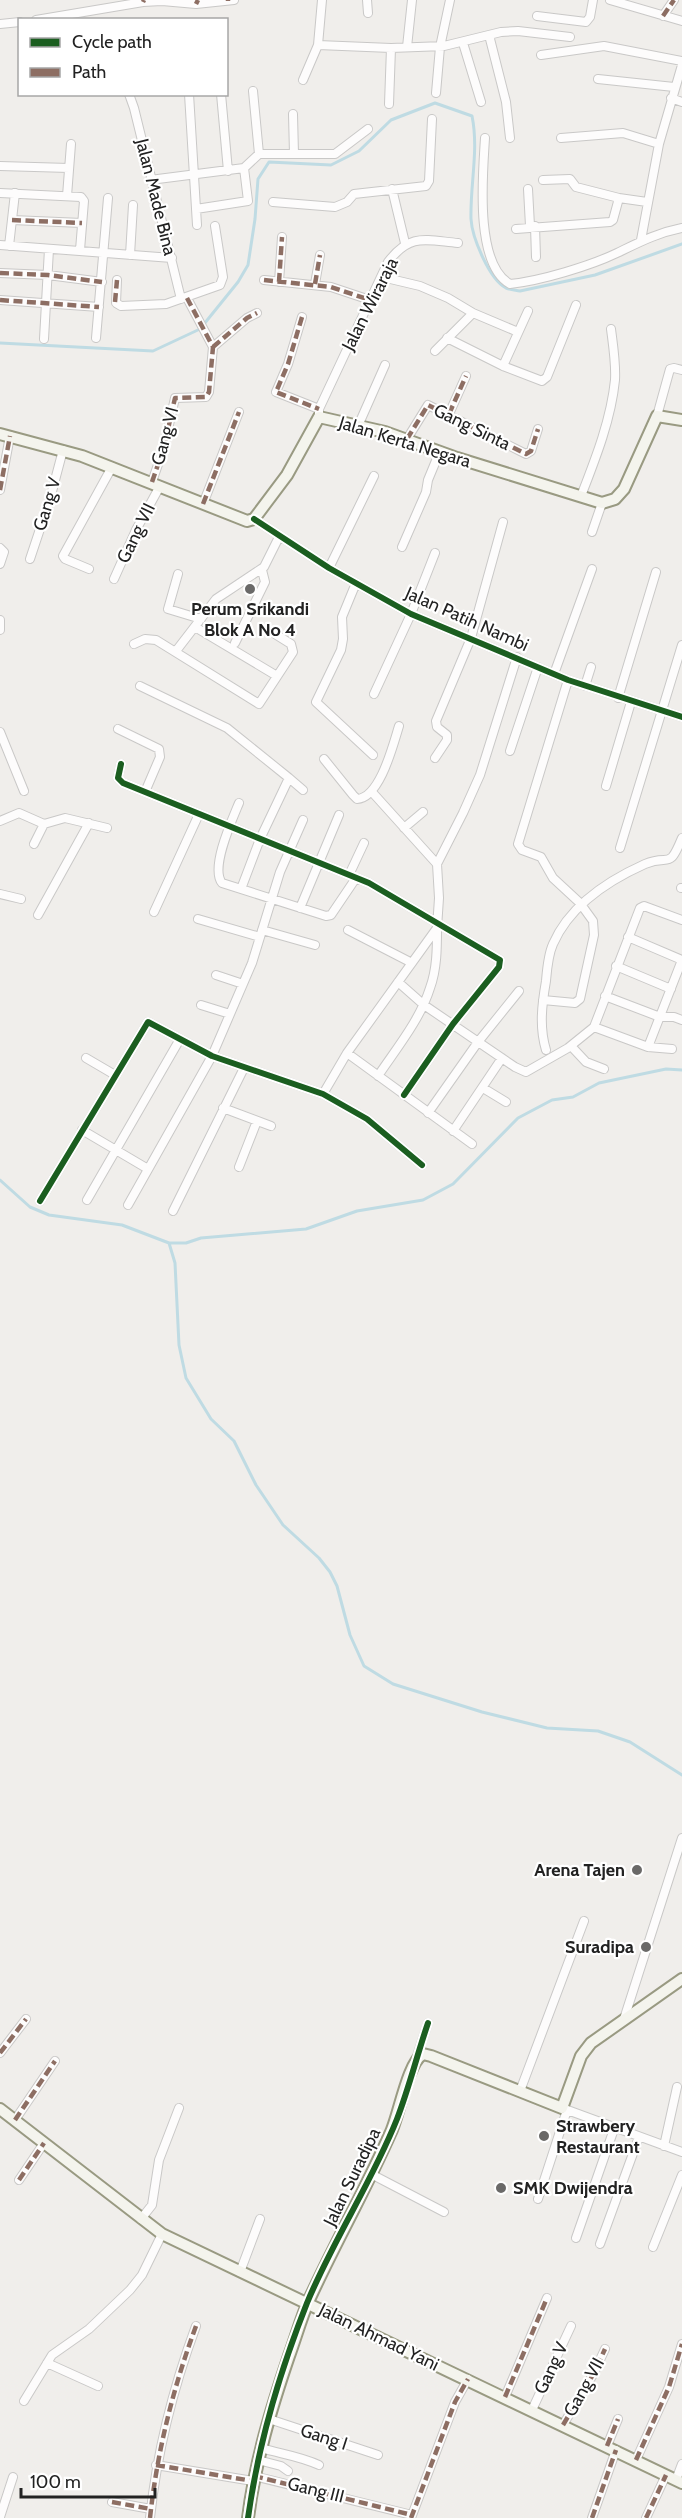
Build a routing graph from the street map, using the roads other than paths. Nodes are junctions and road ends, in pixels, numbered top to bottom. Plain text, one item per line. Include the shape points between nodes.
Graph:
1 (230, 0) edge
2 (322, 0) edge
3 (367, 0) edge
4 (412, 0) edge
5 (450, 0) edge
6 (592, 0) edge
7 (610, 0) edge
8 (674, 0) edge
9 (144, 1) edge
10 (197, 2) edge
11 (368, 13) dead end
12 (537, 16) dead end
13 (663, 16) junction
14 (47, 18) edge
15 (682, 21) edge
16 (18, 22) edge
17 (0, 25) edge
18 (18, 27) edge
19 (489, 35) junction
20 (570, 37) dead end
21 (463, 43) junction
22 (318, 45) junction
23 (407, 47) junction
24 (440, 47) junction
25 (391, 48) junction
26 (540, 55) dead end
27 (682, 63) edge
28 (598, 79) dead end
29 (303, 80) dead end
30 (677, 84) edge
31 (253, 90) dead end
32 (436, 93) dead end
33 (130, 96) edge
34 (189, 96) edge
35 (222, 96) edge
36 (671, 98) junction
37 (482, 102) dead end
38 (682, 102) edge
39 (389, 104) dead end
40 (293, 114) dead end
41 (432, 119) dead end
42 (368, 129) dead end
43 (485, 138) dead end
44 (510, 138) dead end
45 (561, 138) dead end
46 (71, 144) dead end
47 (659, 144) junction
48 (259, 154) junction
49 (294, 154) junction
50 (0, 166) edge
51 (69, 168) junction
52 (244, 168) junction
53 (228, 171) junction
54 (194, 175) junction
55 (150, 180) junction
56 (543, 180) dead end
57 (392, 189) junction
58 (528, 189) dead end
59 (0, 193) edge
60 (15, 194) junction
61 (67, 196) junction
62 (108, 198) dead end
63 (619, 198) junction
64 (273, 202) dead end
65 (647, 202) junction
66 (133, 205) dead end
67 (196, 209) junction
68 (12, 220) junction
69 (82, 223) junction
70 (197, 225) dead end
71 (215, 226) dead end
72 (532, 226) junction
73 (682, 228) edge
74 (516, 229) dead end
75 (282, 237) dead end
76 (641, 240) junction
77 (405, 243) junction
78 (458, 243) dead end
79 (0, 245) edge
80 (9, 246) junction
81 (49, 249) junction
82 (80, 250) junction
83 (104, 253) junction
84 (130, 255) junction
85 (320, 255) dead end
86 (536, 257) dead end
87 (172, 258) junction
88 (0, 273) edge
89 (48, 274) junction
90 (382, 277) junction
91 (117, 280) dead end
92 (264, 280) dead end
93 (102, 282) junction
94 (279, 282) junction
95 (315, 284) junction
96 (184, 299) junction
97 (0, 300) edge
98 (370, 300) junction
99 (46, 302) junction
100 (576, 305) dead end
101 (99, 307) junction
102 (528, 311) dead end
103 (474, 313) junction
104 (257, 314) dead end
105 (302, 317) dead end
106 (611, 329) dead end
107 (518, 332) junction
108 (96, 338) dead end
109 (447, 338) junction
110 (44, 339) dead end
111 (213, 347) junction
112 (435, 351) dead end
113 (385, 365) dead end
114 (503, 366) junction
115 (681, 370) edge
116 (466, 376) dead end
117 (239, 412) dead end
118 (319, 413) junction
119 (449, 414) junction
120 (657, 416) junction
121 (682, 420) edge
122 (358, 426) junction
123 (538, 429) dead end
124 (5, 435) edge
125 (407, 439) junction
126 (63, 450) junction
127 (440, 451) junction
128 (112, 467) junction
129 (374, 476) dead end
130 (156, 484) junction
131 (0, 490) edge
132 (581, 496) junction
133 (203, 504) junction
134 (601, 505) junction
135 (254, 519) junction
136 (503, 522) dead end
137 (592, 532) dead end
138 (279, 537) junction
139 (402, 547) dead end
140 (0, 548) edge
141 (435, 553) dead end
142 (30, 559) dead end
143 (0, 564) edge
144 (329, 568) junction
145 (89, 569) dead end
146 (592, 569) dead end
147 (262, 570) junction
148 (656, 572) dead end
149 (178, 574) dead end
150 (114, 579) dead end
151 (356, 583) junction
152 (411, 614) junction
153 (201, 619) junction
154 (0, 620) edge
155 (195, 627) junction
156 (0, 630) edge
157 (275, 634) dead end
158 (471, 638) junction
159 (235, 643) dead end
160 (134, 644) dead end
161 (682, 645) edge
162 (176, 651) junction
163 (517, 657) junction
164 (538, 667) junction
165 (591, 667) dead end
166 (554, 674) junction
167 (277, 676) junction
168 (568, 680) junction
169 (140, 686) dead end
170 (585, 686) junction
171 (374, 694) dead end
172 (618, 698) junction
173 (631, 702) junction
174 (663, 711) junction
175 (682, 717) edge
176 (399, 726) dead end
177 (118, 729) dead end
178 (0, 732) edge
179 (510, 751) dead end
180 (373, 755) dead end
181 (435, 758) dead end
182 (324, 759) dead end
183 (121, 764) dead end
184 (289, 778) junction
185 (606, 786) dead end
186 (303, 790) dead end
187 (24, 791) dead end
188 (145, 792) junction
189 (372, 792) junction
190 (239, 803) dead end
191 (423, 812) dead end
192 (199, 814) junction
193 (339, 815) dead end
194 (303, 820) dead end
195 (0, 821) edge
196 (89, 823) junction
197 (44, 824) junction
198 (229, 826) junction
199 (107, 828) dead end
200 (404, 828) junction
201 (682, 838) edge
202 (260, 839) junction
203 (364, 843) dead end
204 (33, 844) dead end
205 (620, 848) dead end
206 (289, 850) junction
207 (318, 864) junction
208 (437, 864) junction
209 (353, 876) junction
210 (241, 890) junction
211 (0, 894) edge
212 (271, 898) junction
213 (21, 899) dead end
214 (580, 903) junction
215 (300, 908) junction
216 (154, 912) dead end
217 (38, 915) dead end
218 (198, 919) dead end
219 (682, 920) edge
220 (437, 926) junction
221 (348, 930) dead end
222 (261, 934) junction
223 (628, 937) junction
224 (315, 945) dead end
225 (682, 960) edge
226 (412, 963) junction
227 (616, 966) junction
228 (216, 975) dead end
229 (398, 982) junction
230 (243, 984) junction
231 (671, 989) junction
232 (519, 991) dead end
233 (605, 996) junction
234 (543, 1000) junction
235 (201, 1005) dead end
236 (424, 1005) junction
237 (230, 1014) junction
238 (660, 1017) junction
239 (682, 1020) edge
240 (453, 1024) junction
241 (594, 1027) junction
242 (180, 1039) junction
243 (478, 1042) junction
244 (571, 1046) junction
245 (648, 1047) junction
246 (672, 1049) dead end
247 (546, 1050) dead end
248 (347, 1053) junction
249 (212, 1056) junction
250 (86, 1058) dead end
251 (502, 1058) junction
252 (244, 1068) junction
253 (604, 1069) dead end
254 (115, 1075) junction
255 (378, 1077) junction
256 (483, 1088) junction
257 (323, 1094) junction
258 (404, 1095) junction
259 (506, 1102) dead end
260 (223, 1108) junction
261 (428, 1113) junction
262 (257, 1121) junction
263 (272, 1125) dead end
264 (82, 1130) junction
265 (453, 1131) junction
266 (472, 1144) dead end
267 (116, 1149) junction
268 (422, 1165) dead end
269 (239, 1167) dead end
270 (148, 1169) junction
271 (87, 1200) dead end
272 (40, 1201) dead end
273 (128, 1205) dead end
274 (174, 1211) dead end
275 (682, 1838) edge
276 (584, 1921) dead end
277 (682, 1979) edge
278 (26, 2019) dead end
279 (624, 2019) junction
280 (428, 2024) dead end
281 (0, 2053) edge
282 (416, 2060) junction
283 (55, 2061) dead end
284 (677, 2087) dead end
285 (520, 2091) junction
286 (179, 2108) dead end
287 (0, 2109) edge
288 (565, 2109) junction
289 (15, 2120) junction
290 (614, 2129) junction
291 (639, 2137) junction
292 (44, 2143) junction
293 (664, 2146) junction
294 (682, 2152) edge
295 (371, 2174) junction
296 (682, 2175) edge
297 (19, 2180) dead end
298 (538, 2199) dead end
299 (444, 2212) dead end
300 (141, 2219) junction
301 (260, 2219) dead end
302 (162, 2234) junction
303 (576, 2238) dead end
304 (600, 2244) dead end
305 (653, 2247) dead end
306 (240, 2272) junction
307 (547, 2298) dead end
308 (308, 2303) junction
309 (571, 2325) dead end
310 (196, 2326) dead end
311 (682, 2343) edge
312 (605, 2349) dead end
313 (47, 2362) junction
314 (468, 2379) junction
315 (98, 2386) dead end
316 (505, 2397) junction
317 (24, 2401) dead end
318 (532, 2410) junction
319 (269, 2419) junction
320 (618, 2419) dead end
321 (563, 2425) junction
322 (261, 2448) junction
323 (612, 2448) junction
324 (378, 2455) dead end
325 (258, 2460) junction
326 (636, 2460) junction
327 (682, 2464) edge
328 (156, 2465) junction
329 (319, 2465) dead end
330 (288, 2471) dead end
331 (13, 2477) dead end
332 (253, 2478) junction
333 (675, 2479) edge
334 (112, 2502) dead end
335 (151, 2509) junction
336 (412, 2516) edge
337 (0, 2517) edge
338 (150, 2518) edge
339 (248, 2518) edge
340 (592, 2518) edge
341 (646, 2518) edge

1 - 10 street
2 - 22 street
3 - 11 street
4 - 23 street
5 - 24 street
6 - 12 street via 586,22
7 - 13 street
8 - 13 street
9 - 10 street
9 - 14 street
13 - 15 street
16 - 17 street
17 - 18 street
19 - 20 street via 526,31
19 - 21 street
19 - 44 street via 506,102
21 - 24 street
21 - 37 street
22 - 25 street
22 - 29 street
23 - 24 street
23 - 25 street
24 - 32 street
25 - 39 street
26 - 27 street via 604,46
27 - 30 street
28 - 30 street
30 - 36 street
31 - 48 street
33 - 55 street, Jalan Made Bina
34 - 54 street
35 - 53 street
36 - 38 street
36 - 47 street
40 - 49 street
41 - 57 street via 428,184
42 - 49 street via 336,154
43 - 76 street via 484,230 494,264 505,281 515,283 579,267
45 - 47 street via 623,134
46 - 51 street
47 - 65 street
48 - 49 street
48 - 52 street
50 - 51 street
51 - 61 street
52 - 53 street
52 - 67 street via 248,201
53 - 54 street
54 - 55 street
54 - 67 street
55 - 87 street, Jalan Made Bina
56 - 63 street via 570,179 576,187
57 - 64 street via 354,194 335,207
57 - 77 street
58 - 72 street
59 - 60 street
60 - 61 street
60 - 68 street
61 - 69 street via 83,199
62 - 83 street
63 - 65 street
63 - 72 street via 610,222
65 - 76 street
66 - 84 street
67 - 70 street
68 - 69 street
68 - 80 street
69 - 82 street
71 - 96 street via 223,282
72 - 74 street
72 - 86 street
73 - 76 street
75 - 94 street
77 - 78 street, Jalan Wiraraja
77 - 90 street, Jalan Wiraraja via 388,262
79 - 80 street
80 - 81 street
81 - 82 street
81 - 89 street
82 - 83 street
83 - 84 street
83 - 93 street
84 - 87 street
85 - 95 street
87 - 96 street, Jalan Made Bina
88 - 89 street
89 - 93 street
89 - 99 street
90 - 98 street, Jalan Wiraraja
90 - 103 street via 420,286
91 - 96 street via 119,305 166,304
92 - 94 street
93 - 101 street
94 - 95 street
95 - 98 street
96 - 111 street, Jalan Made Bina
97 - 99 street
98 - 118 street, Jalan Wiraraja
99 - 101 street
99 - 110 street
100 - 114 street via 544,380 537,381
101 - 108 street
102 - 107 street
103 - 107 street
103 - 109 street
104 - 111 street
105 - 118 street via 276,392
106 - 132 street via 614,387 600,446
107 - 114 street
109 - 112 street
109 - 114 street
111 - 130 street, Gang VI via 206,397 174,400
113 - 122 street
115 - 120 street via 670,371
116 - 119 street
117 - 133 street
118 - 122 street, Jalan Kerta Negara
118 - 135 street, Jalan Kerta Negara via 287,475
119 - 123 street, Gang Sinta via 526,454 531,451
119 - 125 street, Gang Sinta via 427,406
120 - 121 street
120 - 134 street via 621,494
122 - 125 street, Jalan Kerta Negara
124 - 126 street
124 - 131 street
125 - 127 street, Jalan Kerta Negara
126 - 128 street
126 - 142 street, Gang V
127 - 132 street, Jalan Kerta Negara
127 - 139 street
128 - 130 street
128 - 145 street via 63,556
129 - 144 street
130 - 133 street
130 - 150 street, Gang VII
132 - 134 street, Jalan Kerta Negara
133 - 135 street via 243,520
134 - 137 street
135 - 138 street, Jalan Patih Nambi
136 - 158 street
138 - 144 street, Jalan Patih Nambi
138 - 147 street
140 - 143 street via 4,552
141 - 152 street
144 - 151 street, Jalan Patih Nambi
146 - 166 street
147 - 153 street via 216,599
147 - 159 street via 265,582
148 - 172 street
149 - 153 street via 168,609
151 - 152 street, Jalan Patih Nambi
151 - 180 street via 342,617 341,650 316,702
152 - 158 street, Jalan Patih Nambi
152 - 171 street
153 - 155 street
154 - 156 street
155 - 162 street
155 - 167 street
157 - 167 street via 293,648
158 - 163 street, Jalan Patih Nambi
158 - 181 street via 436,722 447,740
160 - 162 street via 151,638
161 - 174 street
162 - 167 street via 256,704 262,702
163 - 164 street, Jalan Patih Nambi
163 - 208 street via 480,775
164 - 166 street, Jalan Patih Nambi
164 - 179 street
165 - 170 street
166 - 168 street, Jalan Patih Nambi
168 - 170 street, Jalan Patih Nambi
168 - 214 street via 518,844 522,850 542,857 554,878
169 - 184 street via 227,728
170 - 172 street, Jalan Patih Nambi
172 - 173 street, Jalan Patih Nambi
173 - 174 street, Jalan Patih Nambi
173 - 185 street
174 - 175 street, Jalan Patih Nambi
174 - 205 street
176 - 189 street
177 - 188 street via 160,751
178 - 187 street
182 - 189 street via 357,799
183 - 188 street via 118,779
184 - 186 street
184 - 202 street
188 - 192 street
189 - 200 street
190 - 198 street
191 - 200 street
192 - 198 street
192 - 216 street
193 - 207 street
194 - 206 street
195 - 197 street via 19,813
196 - 197 street via 65,818
196 - 199 street
196 - 217 street
197 - 204 street
198 - 202 street
198 - 210 street via 218,876 222,884
200 - 208 street
201 - 214 street via 669,861 646,863
202 - 206 street
202 - 210 street
203 - 209 street
206 - 207 street
206 - 212 street
207 - 209 street
207 - 215 street
208 - 220 street
209 - 215 street via 331,915
209 - 220 street via 378,887
210 - 212 street
211 - 213 street
212 - 215 street
212 - 222 street
214 - 234 street via 553,944
214 - 234 street via 594,929 580,999 575,1003
218 - 222 street
219 - 223 street via 642,907
220 - 226 street
220 - 236 street via 436,966
220 - 240 street via 500,962
221 - 226 street
222 - 224 street
222 - 230 street
223 - 225 street
223 - 227 street
225 - 231 street
226 - 229 street
227 - 231 street
227 - 233 street
228 - 230 street
229 - 236 street
229 - 248 street
230 - 237 street
231 - 238 street
232 - 243 street
233 - 238 street
233 - 241 street
234 - 247 street
235 - 237 street
236 - 240 street
236 - 255 street
237 - 249 street
238 - 239 street
238 - 245 street
240 - 243 street
240 - 258 street
241 - 244 street
241 - 245 street
242 - 249 street
242 - 254 street via 148,1022
242 - 267 street
243 - 251 street
243 - 261 street
244 - 251 street via 526,1072
244 - 253 street via 586,1062
245 - 246 street
248 - 255 street
248 - 257 street
249 - 252 street
249 - 270 street
250 - 254 street
251 - 256 street
252 - 257 street
252 - 260 street
254 - 264 street
255 - 258 street
256 - 259 street
256 - 265 street
257 - 268 street via 367,1119
258 - 261 street
260 - 262 street
260 - 274 street
261 - 265 street
262 - 263 street
262 - 269 street
264 - 267 street
264 - 272 street
265 - 266 street
267 - 270 street
267 - 271 street
270 - 273 street
275 - 279 street
276 - 285 street
277 - 279 street
278 - 281 street
279 - 288 street via 585,2050
280 - 282 street
282 - 285 street via 427,2054
282 - 295 street, Jalan Suradipa via 397,2117
283 - 289 street
284 - 293 street
285 - 288 street
286 - 300 street via 160,2155 152,2205
287 - 289 street, Jalan Ahmad Yani
288 - 290 street
288 - 298 street
289 - 292 street, Jalan Ahmad Yani
290 - 291 street
290 - 303 street
291 - 293 street
291 - 304 street
292 - 297 street
292 - 300 street, Jalan Ahmad Yani
293 - 294 street
295 - 299 street
295 - 308 street, Jalan Suradipa
296 - 305 street
300 - 302 street, Jalan Ahmad Yani
301 - 306 street
302 - 306 street, Jalan Ahmad Yani
302 - 313 street via 130,2290 89,2330
306 - 308 street, Jalan Ahmad Yani
307 - 316 street
308 - 314 street, Jalan Ahmad Yani
308 - 319 street, Jalan Suradipa
309 - 318 street, Gang V
310 - 328 street via 183,2360
311 - 326 street via 669,2387
312 - 321 street, Gang VII
313 - 315 street
313 - 317 street
314 - 316 street, Jalan Ahmad Yani
314 - 336 street via 455,2402
316 - 318 street, Jalan Ahmad Yani
318 - 321 street, Jalan Ahmad Yani
319 - 322 street, Jalan Suradipa
319 - 324 street, Gang I
320 - 323 street
321 - 323 street, Jalan Ahmad Yani
322 - 325 street, Jalan Suradipa
322 - 329 street via 300,2456
323 - 326 street, Jalan Ahmad Yani
323 - 340 street
325 - 330 street
325 - 332 street, Jalan Suradipa
326 - 333 street, Jalan Ahmad Yani
327 - 333 street
328 - 332 street, Gang III
328 - 335 street
331 - 337 street
332 - 336 street, Gang III
332 - 339 street, Jalan Suradipa
333 - 341 street
334 - 335 street
335 - 338 street

